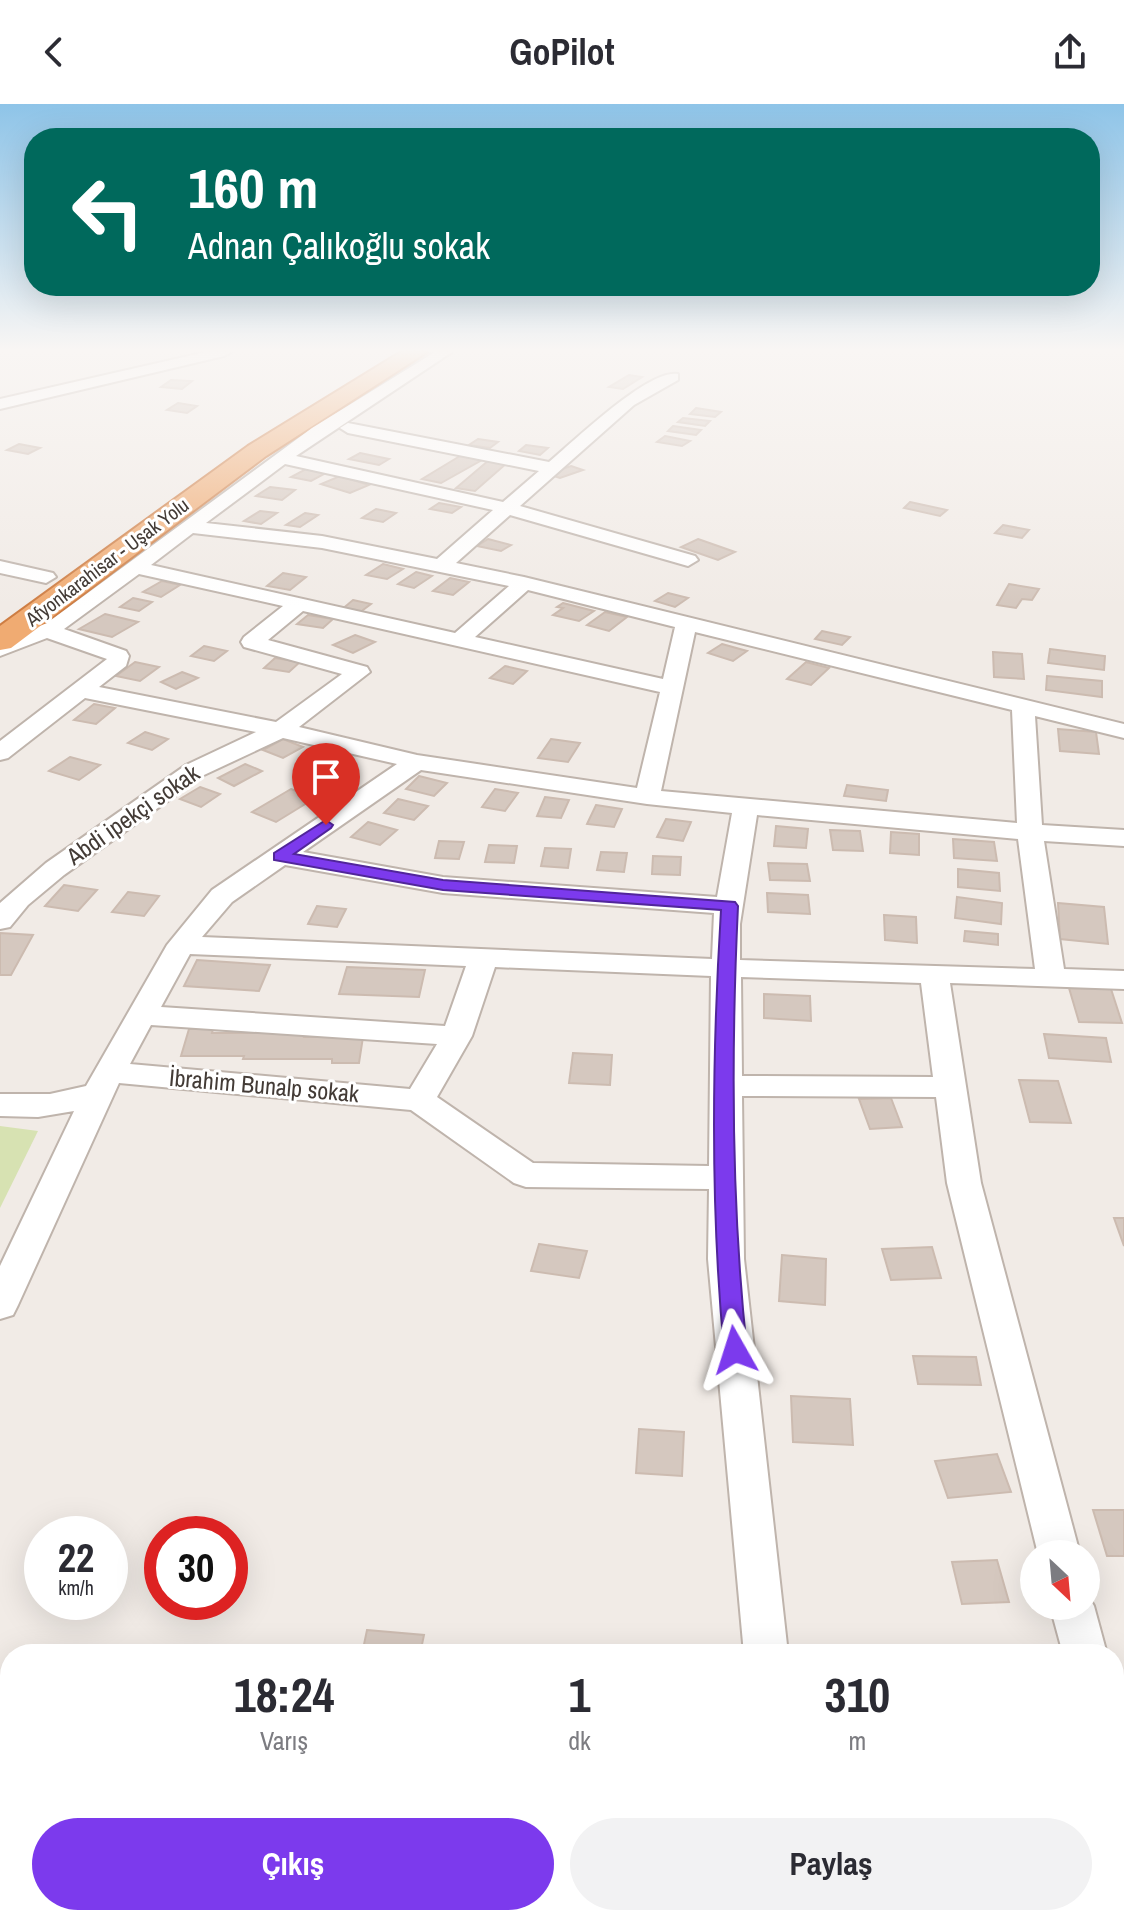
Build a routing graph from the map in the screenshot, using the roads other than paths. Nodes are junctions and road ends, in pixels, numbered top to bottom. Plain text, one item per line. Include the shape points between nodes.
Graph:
1 (243, 437) edge
2 (280, 437) edge
3 (312, 437) edge
4 (394, 437) edge
5 (588, 437) edge
6 (284, 459) junction
7 (552, 468) junction
8 (507, 508) junction
9 (191, 527) junction
10 (688, 560) dead end
11 (441, 566) junction
12 (0, 567) edge
13 (135, 567) junction
14 (46, 577) junction
15 (524, 583) junction
16 (23, 593) dead end
17 (299, 604) junction
18 (686, 625) junction
19 (46, 630) junction
20 (459, 640) junction
21 (0, 641) edge
22 (0, 650) edge
23 (673, 688) junction
24 (81, 690) junction
25 (1023, 706) junction
26 (280, 730) junction
27 (1124, 731) edge
28 (0, 753) edge
29 (417, 762) junction
30 (647, 797) junction
31 (746, 806) junction
32 (1030, 832) junction
33 (1124, 838) edge
34 (280, 856) junction
35 (729, 906) junction
36 (0, 921) edge
37 (181, 945) junction
38 (483, 958) junction
39 (726, 968) junction
40 (934, 974) junction
41 (1051, 978) junction
42 (1124, 980) edge
43 (142, 1015) junction
44 (457, 1036) junction
45 (104, 1083) junction
46 (725, 1086) junction
47 (951, 1087) junction
48 (419, 1100) junction
49 (0, 1105) edge
50 (726, 1178) junction
51 (0, 1305) edge
52 (1055, 1540) edge
53 (1076, 1620) edge
54 (765, 1644) edge
55 (1082, 1644) edge

1 - 14 highway
2 - 21 highway, Afyonkarahisar - Uşak Yolu
3 - 6 street
4 - 7 street
5 - 7 street
6 - 8 street
6 - 9 street
7 - 8 street
8 - 10 street
8 - 11 street
9 - 11 street via 322,542
9 - 13 street
11 - 15 street
12 - 14 street
13 - 17 street
13 - 19 street
14 - 16 highway
15 - 18 street
15 - 20 street
17 - 20 street
17 - 26 street, Abdi ipekçi sokak via 252,642 359,672
18 - 23 street
18 - 25 street
19 - 22 street
19 - 24 street via 118,656
20 - 23 street
23 - 30 street
24 - 26 street
24 - 28 street
25 - 27 street
25 - 32 street
26 - 29 street
26 - 36 street, Abdi ipekçi sokak via 195,770 55,869
29 - 30 street
29 - 34 street
30 - 31 street
31 - 32 street
31 - 35 street
32 - 33 street
32 - 41 street
34 - 35 street via 443,885
34 - 37 street via 222,896
35 - 39 street
37 - 38 street
37 - 43 street
38 - 39 street
38 - 44 street
39 - 40 street
39 - 46 street
40 - 41 street
40 - 47 street
41 - 42 street
43 - 44 street
43 - 45 street
44 - 48 street
45 - 48 street, İbrahim Bunalp sokak
45 - 49 street, İbrahim Bunalp sokak via 69,1103
45 - 51 street
46 - 47 street
46 - 50 street
47 - 52 street via 964,1183
48 - 50 street, İbrahim Bunalp sokak via 526,1175
50 - 54 street via 726,1259
53 - 55 street

